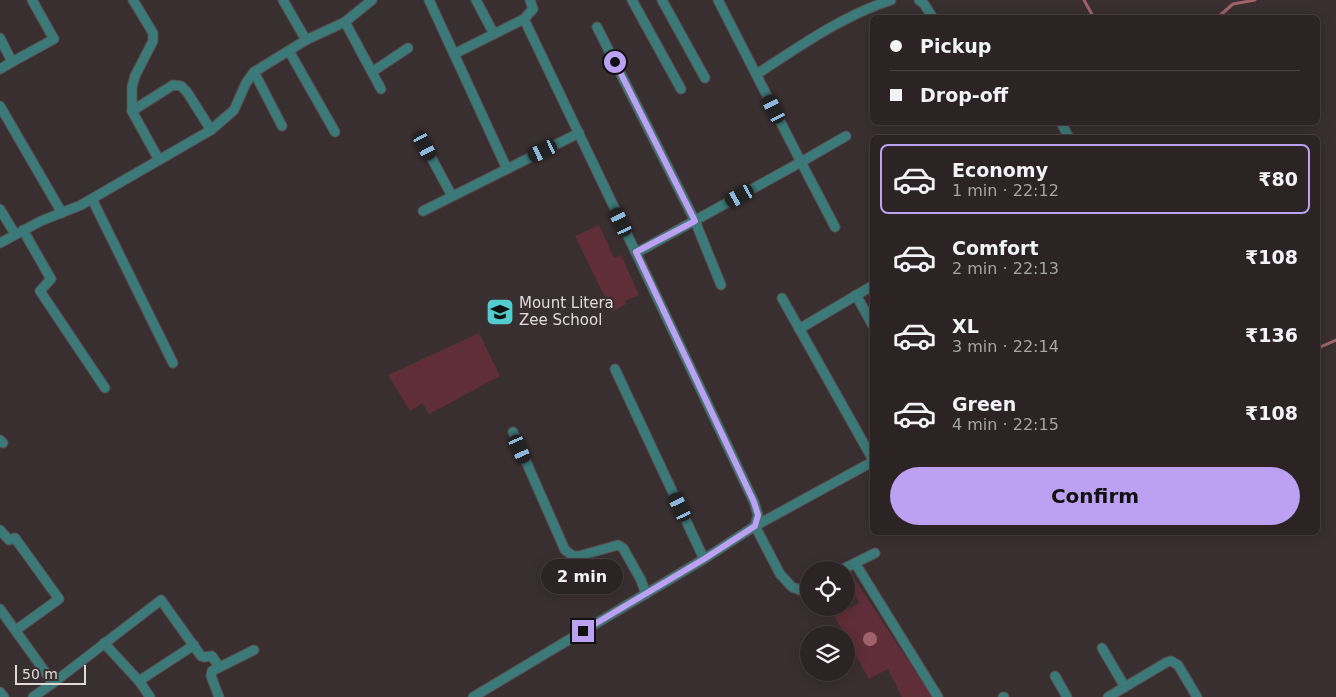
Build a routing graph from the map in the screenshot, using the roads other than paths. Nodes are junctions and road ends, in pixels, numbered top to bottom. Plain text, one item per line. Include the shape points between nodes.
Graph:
1 (32, 0) edge
2 (133, 0) edge
3 (284, 0) edge
4 (372, 0) edge
5 (429, 0) edge
6 (476, 0) edge
7 (530, 0) edge
8 (632, 0) edge
9 (662, 0) edge
10 (718, 0) edge
11 (891, 0) edge
12 (919, 0) edge
13 (931, 15) edge
14 (524, 19) junction
15 (345, 22) junction
16 (597, 27) dead end
17 (494, 34) junction
18 (0, 38) edge
19 (306, 40) junction
20 (408, 48) dead end
21 (289, 51) junction
22 (454, 54) junction
23 (12, 62) junction
24 (0, 69) edge
25 (254, 72) junction
26 (372, 72) junction
27 (756, 74) junction
28 (705, 78) dead end
29 (681, 89) dead end
30 (381, 90) dead end
31 (0, 106) edge
32 (132, 111) junction
33 (282, 126) dead end
34 (211, 130) junction
35 (334, 132) dead end
36 (579, 133) junction
37 (846, 136) dead end
38 (425, 146) dead end
39 (159, 160) junction
40 (801, 162) junction
41 (507, 169) junction
42 (452, 196) junction
43 (92, 199) junction
44 (0, 209) edge
45 (423, 211) dead end
46 (62, 213) junction
47 (695, 221) junction
48 (835, 227) dead end
49 (19, 232) junction
50 (0, 243) edge
51 (636, 252) junction
52 (721, 284) dead end
53 (870, 287) edge
54 (856, 295) junction
55 (782, 298) dead end
56 (870, 320) edge
57 (799, 329) junction
58 (173, 363) dead end
59 (615, 369) dead end
60 (105, 388) dead end
61 (513, 432) dead end
62 (870, 456) edge
63 (870, 461) edge
64 (755, 526) junction
65 (0, 530) edge
66 (875, 553) dead end
67 (704, 559) junction
68 (855, 563) edge
69 (855, 565) edge
70 (800, 590) edge
71 (646, 594) junction
72 (0, 609) edge
73 (16, 630) junction
74 (104, 643) junction
75 (194, 645) junction
76 (1102, 648) dead end
77 (254, 650) dead end
78 (219, 667) junction
79 (1055, 676) dead end
80 (139, 681) junction
81 (53, 683) junction
82 (1126, 687) junction
83 (0, 692) edge
84 (4, 697) edge
85 (34, 697) edge
86 (150, 697) edge
87 (219, 697) edge
88 (473, 697) edge
89 (938, 697) edge
90 (1067, 697) edge
91 (1108, 697) edge
92 (1197, 697) edge

1 - 23 street via 54,40
2 - 32 street via 153,33 153,41 135,76
3 - 19 street
4 - 15 street
5 - 22 street
6 - 17 street
7 - 14 street via 533,9
8 - 29 street
9 - 28 street
10 - 27 street
11 - 27 street via 836,24
12 - 13 street
14 - 17 street
14 - 36 street
15 - 19 street
15 - 26 street
16 - 47 street
17 - 22 street
18 - 23 street
19 - 21 street
20 - 26 street
21 - 25 street
21 - 35 street
22 - 41 street
23 - 24 street
25 - 33 street
25 - 34 street via 234,110
26 - 30 street
27 - 40 street
31 - 46 street
32 - 34 street via 173,85 181,86
32 - 39 street
34 - 39 street
36 - 41 street
36 - 51 street
37 - 40 street
38 - 42 street
39 - 43 street
40 - 47 street
40 - 48 street
41 - 42 street
42 - 45 street
43 - 46 street
43 - 58 street
44 - 49 street
46 - 49 street
47 - 51 street
47 - 52 street
49 - 50 street
49 - 60 street via 51,280 40,291
51 - 64 street via 754,502 758,515
53 - 54 street
54 - 56 street
54 - 57 street
55 - 57 street
57 - 62 street
59 - 67 street
61 - 71 street via 565,550 579,556 618,545 637,572
63 - 64 street
64 - 67 street
64 - 70 street via 780,574 792,587
65 - 73 street via 9,540 15,538 59,599
66 - 68 street
67 - 71 street
69 - 89 street
71 - 88 street
72 - 73 street
73 - 81 street
74 - 75 street via 161,600
74 - 80 street
74 - 81 street
75 - 78 street via 201,656 212,656
75 - 80 street
76 - 82 street
77 - 78 street
78 - 87 street via 212,671 211,676
79 - 90 street
80 - 86 street
81 - 85 street
82 - 91 street
82 - 92 street via 1171,661 1178,665
83 - 84 street

